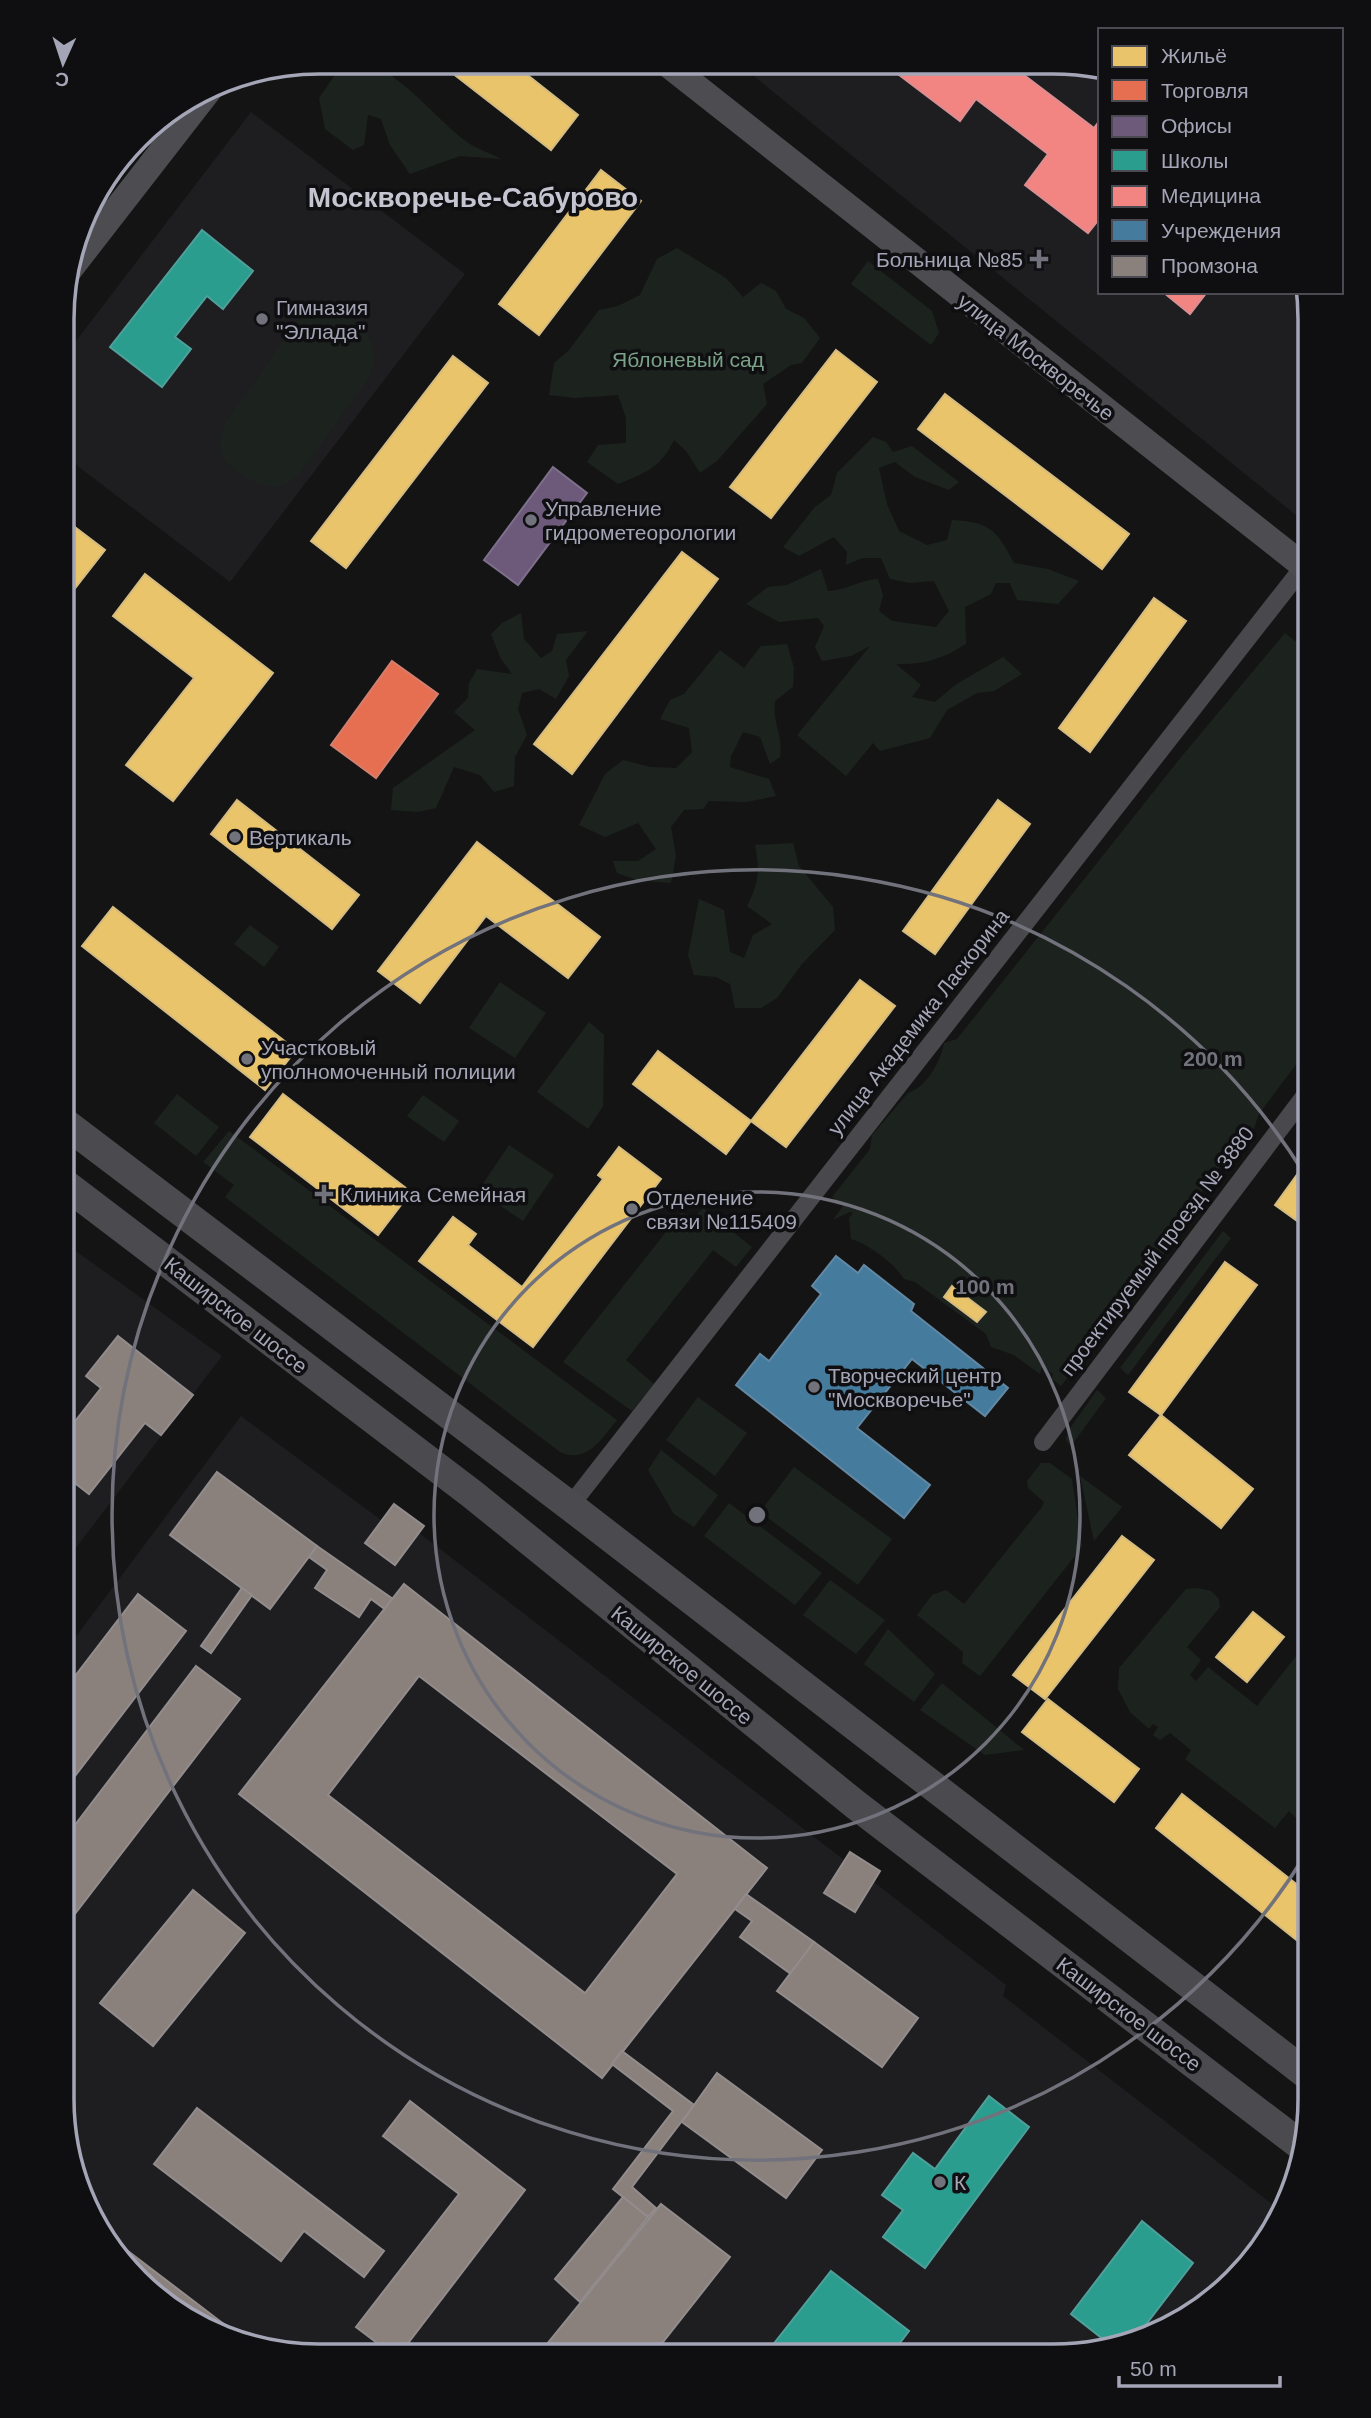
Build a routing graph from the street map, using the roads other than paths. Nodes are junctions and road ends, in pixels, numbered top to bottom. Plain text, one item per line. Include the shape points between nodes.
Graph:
1 (680, 74) edge
2 (197, 105) edge
3 (83, 253) edge
4 (1298, 561) edge
5 (1298, 580) edge
6 (1298, 1105) edge
7 (74, 1130) edge
8 (74, 1191) edge
9 (1043, 1442) dead end
10 (570, 1506) junction
11 (1297, 2067) edge
12 (1294, 2140) edge

1 - 4 main road, улица Москворечье
2 - 3 main road
5 - 10 street, улица Академика Ласкорина
6 - 9 street, проектируемый проезд № 3880
7 - 10 main road
8 - 12 main road, Каширское шоссе via 472,1494 856,1805
10 - 11 main road

